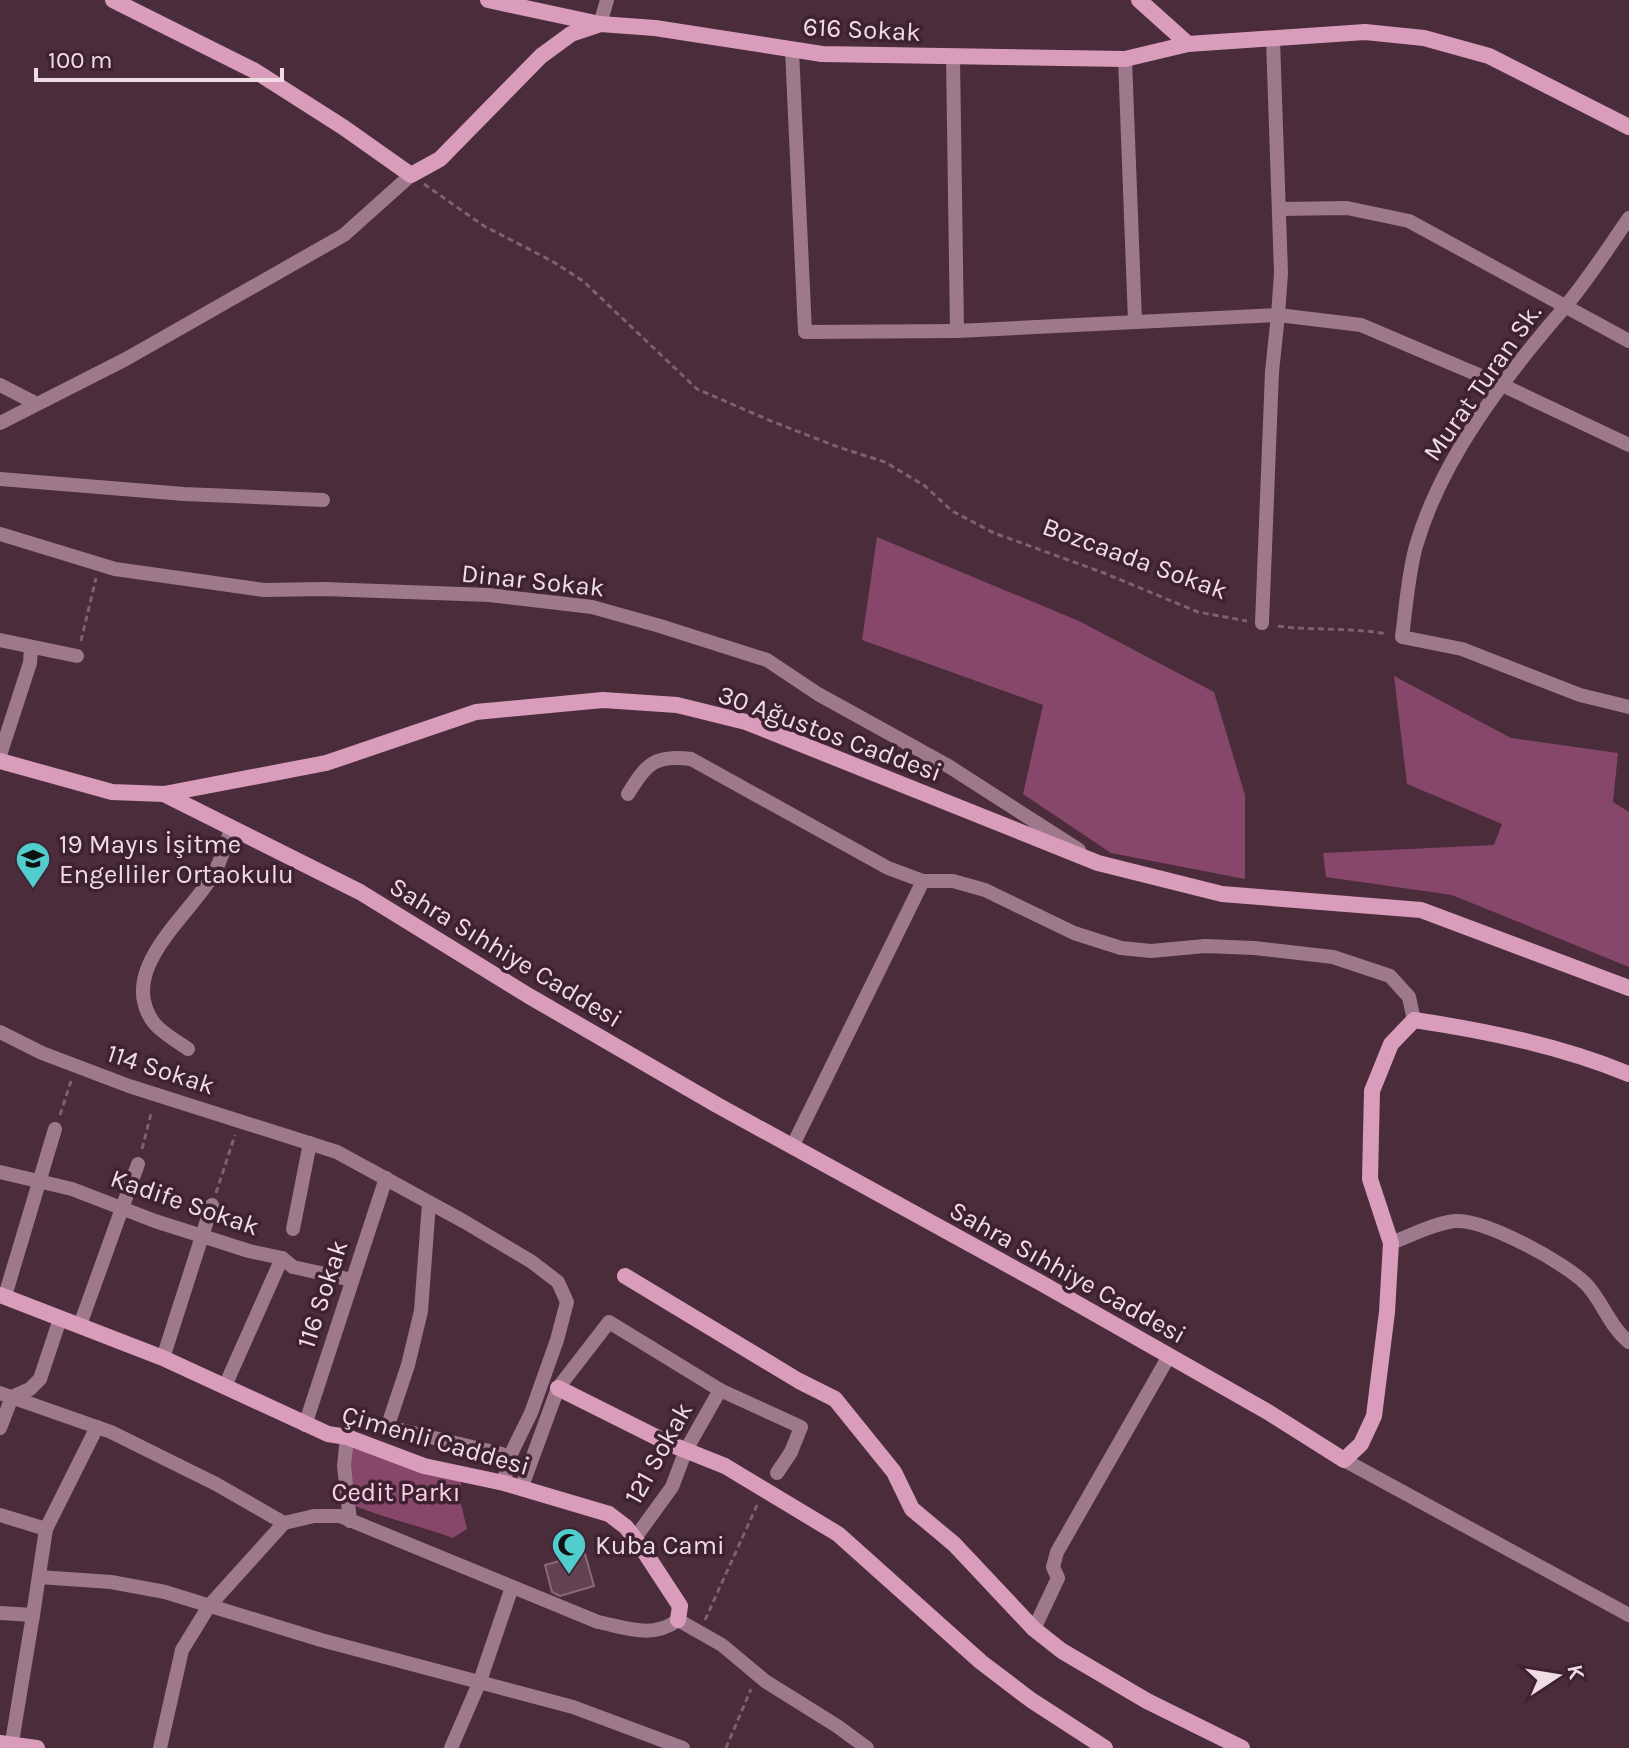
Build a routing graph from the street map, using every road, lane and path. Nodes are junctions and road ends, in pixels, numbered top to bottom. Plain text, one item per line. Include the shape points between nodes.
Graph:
1 (113, 0) edge
2 (488, 0) edge
3 (607, 0) edge
4 (1139, 0) edge
5 (600, 24) junction
6 (1273, 40) junction
7 (1188, 44) junction
8 (792, 50) junction
9 (953, 57) junction
10 (1125, 59) junction
11 (1629, 127) edge
12 (411, 175) junction
13 (1279, 209) junction
14 (1629, 218) edge
15 (1566, 306) junction
16 (1278, 315) junction
17 (1135, 321) junction
18 (957, 331) junction
19 (1629, 341) edge
20 (0, 385) edge
21 (1502, 385) junction
22 (37, 404) junction
23 (0, 423) edge
24 (1629, 445) edge
25 (0, 479) edge
26 (323, 500) dead end
27 (0, 534) edge
28 (100, 564) junction
29 (1262, 623) junction
30 (1402, 637) junction
31 (0, 640) edge
32 (31, 648) junction
33 (77, 656) joint
34 (1629, 707) edge
35 (0, 755) edge
36 (0, 761) edge
37 (164, 794) junction
38 (628, 794) dead end
39 (231, 829) junction
40 (1098, 863) junction
41 (923, 881) junction
42 (1629, 988) edge
43 (1414, 1020) junction
44 (0, 1032) edge
45 (188, 1049) dead end
46 (75, 1066) junction
47 (1629, 1074) edge
48 (156, 1095) junction
49 (239, 1120) junction
50 (55, 1129) joint
51 (310, 1143) junction
52 (792, 1147) junction
53 (138, 1164) joint
54 (0, 1172) edge
55 (386, 1178) junction
56 (40, 1181) junction
57 (429, 1203) junction
58 (212, 1205) joint
59 (122, 1210) junction
60 (293, 1229) dead end
61 (203, 1235) junction
62 (1391, 1243) junction
63 (282, 1258) junction
64 (625, 1276) dead end
65 (352, 1280) junction
66 (2, 1296) edge
67 (60, 1319) junction
68 (80, 1325) junction
69 (1629, 1342) edge
70 (1169, 1356) junction
71 (163, 1358) junction
72 (225, 1386) junction
73 (558, 1388) junction
74 (720, 1390) junction
75 (6, 1395) edge
76 (305, 1425) junction
77 (97, 1427) junction
78 (0, 1428) edge
79 (347, 1437) junction
80 (686, 1450) junction
81 (508, 1460) junction
82 (1344, 1460) junction
83 (777, 1473) dead end
84 (513, 1486) junction
85 (755, 1510) dead end
86 (0, 1515) edge
87 (350, 1521) junction
88 (284, 1523) junction
89 (46, 1529) junction
90 (635, 1538) junction
91 (39, 1577) junction
92 (512, 1587) junction
93 (209, 1606) junction
94 (0, 1613) edge
95 (33, 1615) junction
96 (1629, 1615) edge
97 (678, 1620) junction
98 (1034, 1629) junction
99 (700, 1632) junction
100 (757, 1674) junction
101 (480, 1681) junction
102 (8, 1745) edge
103 (37, 1748) edge
104 (160, 1748) edge
105 (451, 1748) edge
106 (683, 1748) edge
107 (726, 1748) edge
108 (867, 1748) edge
109 (1105, 1748) edge
110 (1242, 1748) edge

1 - 12 street via 255,71
2 - 5 street, 616 Sokak
3 - 5 street
4 - 7 street
5 - 8 street, 616 Sokak
5 - 12 street via 571,34 541,56 440,159
6 - 7 street, 616 Sokak
6 - 11 street, 616 Sokak via 1365,32 1424,38 1489,56
6 - 13 street
7 - 10 street, 616 Sokak
8 - 9 street, 616 Sokak
8 - 18 street via 805,332
9 - 10 street, 616 Sokak
9 - 18 street
10 - 17 street
12 - 22 street via 344,235
12 - 29 path, Bozcaada Sokak via 484,226 583,281 697,389 885,462 925,486 952,511 994,533 1198,612
13 - 15 street via 1347,208 1409,221
13 - 16 street
14 - 15 street, Murat Turan Sk.
15 - 19 street
15 - 21 street, Murat Turan Sk.
16 - 17 street
16 - 21 street via 1361,325
16 - 29 street
17 - 18 street
20 - 22 street
21 - 24 street
21 - 30 street, Murat Turan Sk. via 1442,478 1416,546
22 - 23 street
25 - 26 street
27 - 28 street, Dinar Sokak
28 - 33 path
28 - 40 street, Dinar Sokak via 264,590 489,595 592,607 660,626 767,660 950,767
29 - 30 path, Bozcaada Sokak via 1298,629 1355,628
30 - 34 street via 1462,649 1580,695
31 - 32 street
32 - 33 street
32 - 35 street
36 - 37 street, 30 Ağustos Caddesi via 112,792
37 - 39 street, Sahra Sıhhiye Caddesi
37 - 40 street, 30 Ağustos Caddesi via 326,763 476,712 603,700 677,705 746,722
38 - 41 street via 650,764 669,756 691,759 888,868
39 - 45 street via 214,874 145,970 142,998 154,1024
39 - 52 street, Sahra Sıhhiye Caddesi via 360,892
40 - 42 street, 30 Ağustos Caddesi via 1222,894 1421,910
41 - 43 street via 953,881 985,890 1074,933 1121,948 1254,948 1333,957 1390,976 1409,997
41 - 52 street
43 - 47 street via 1584,1056
43 - 62 street via 1391,1044 1372,1091 1370,1179
44 - 46 street, 114 Sokak
46 - 48 street, 114 Sokak
46 - 50 path
48 - 49 street, 114 Sokak
48 - 53 path
49 - 51 street, 114 Sokak
49 - 58 path
50 - 56 street
51 - 55 street, 114 Sokak
51 - 60 street
52 - 70 street, Sahra Sıhhiye Caddesi
53 - 59 street
54 - 56 street, Kadife Sokak
55 - 57 street, 114 Sokak
55 - 65 street, 116 Sokak
56 - 59 street, Kadife Sokak
56 - 66 street
57 - 81 street, 114 Sokak via 532,1262 558,1282 567,1302 531,1413
57 - 81 street via 421,1311 389,1422 392,1428 502,1454
58 - 61 street
59 - 61 street, Kadife Sokak
59 - 68 street
61 - 63 street, Kadife Sokak
61 - 71 street
62 - 69 street via 1456,1221 1494,1229 1585,1283 1616,1332
62 - 82 street via 1374,1416 1361,1444
63 - 65 street, Kadife Sokak via 293,1267
63 - 72 street
64 - 98 street via 835,1399 894,1472 912,1509 954,1544
65 - 76 street, 116 Sokak
66 - 67 street, Çimenli Caddesi
67 - 68 street, Çimenli Caddesi
67 - 75 street via 40,1379 30,1389
68 - 71 street, Çimenli Caddesi
70 - 82 street, Sahra Sıhhiye Caddesi
70 - 98 street via 1057,1552 1053,1567 1058,1578
71 - 72 street, Çimenli Caddesi
72 - 76 street, Çimenli Caddesi
73 - 74 street via 609,1322
73 - 80 street
73 - 84 street
74 - 80 street, 121 Sokak
74 - 83 street via 801,1427
75 - 77 street
75 - 78 street
76 - 79 street, Çimenli Caddesi
77 - 88 street
77 - 89 street
79 - 84 street, Çimenli Caddesi via 424,1466
79 - 87 street via 344,1466
80 - 90 street, 121 Sokak via 672,1487
80 - 109 street via 725,1466 838,1534 981,1662
81 - 84 street, 114 Sokak
82 - 96 street
84 - 90 street, Çimenli Caddesi via 609,1514
85 - 99 path
86 - 89 street
87 - 88 street via 314,1516
87 - 92 street
88 - 93 street
89 - 91 street
90 - 97 street, Çimenli Caddesi via 680,1606
91 - 93 street via 111,1582
91 - 95 street
92 - 97 street via 598,1622 639,1631 665,1630
92 - 101 street
93 - 101 street
93 - 104 street via 182,1650
94 - 95 street
95 - 102 street
97 - 99 street
98 - 110 street via 1102,1676
99 - 100 street
100 - 107 path
100 - 108 street
101 - 105 street
101 - 106 street via 573,1707
102 - 103 street

